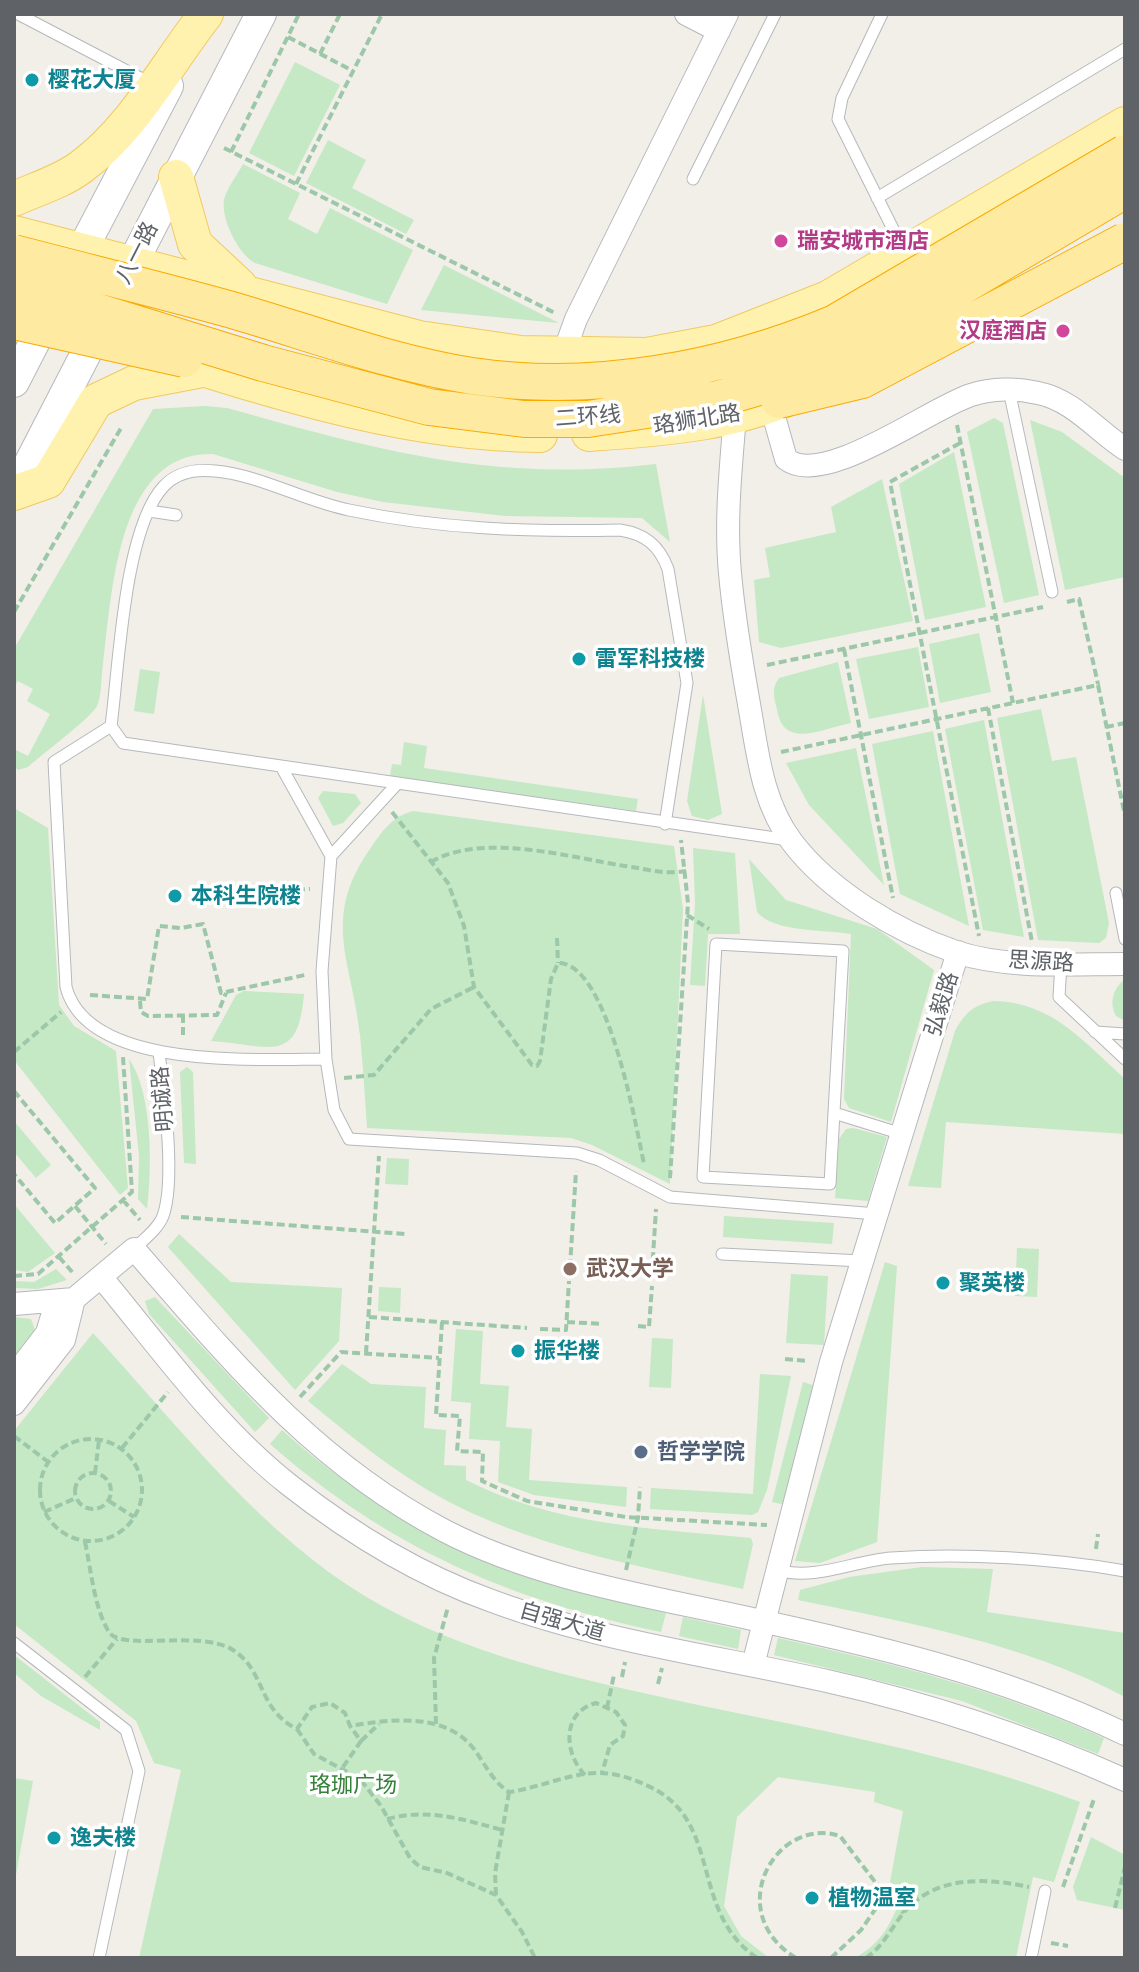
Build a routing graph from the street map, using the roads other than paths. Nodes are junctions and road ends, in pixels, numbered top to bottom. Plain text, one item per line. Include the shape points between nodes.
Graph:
1 (18, 14) edge
2 (206, 14) edge
3 (261, 14) edge
4 (686, 14) edge
5 (775, 14) edge
6 (876, 16) edge
7 (723, 22) edge
8 (1125, 49) edge
9 (154, 85) junction
10 (1125, 124) edge
11 (1125, 153) edge
12 (1046, 171) junction
13 (176, 177) junction
14 (693, 179) dead end
15 (1125, 190) edge
16 (877, 198) junction
17 (14, 199) edge
18 (1125, 222) edge
19 (14, 233) edge
20 (1109, 241) edge
21 (82, 250) junction
22 (14, 253) edge
23 (906, 255) junction
24 (133, 263) junction
25 (14, 286) edge
26 (247, 292) junction
27 (25, 317) edge
28 (96, 336) junction
29 (563, 355) junction
30 (263, 363) junction
31 (205, 370) junction
32 (14, 382) edge
33 (1009, 390) junction
34 (680, 405) junction
35 (771, 406) junction
36 (735, 415) junction
37 (1125, 449) edge
38 (14, 493) edge
39 (149, 511) junction
40 (176, 515) dead end
41 (1052, 592) dead end
42 (111, 726) junction
43 (282, 768) junction
44 (396, 785) junction
45 (665, 824) junction
46 (791, 841) junction
47 (331, 856) junction
48 (1116, 893) dead end
49 (1125, 939) edge
50 (958, 952) junction
51 (1061, 964) junction
52 (1125, 964) edge
53 (1095, 1032) junction
54 (1125, 1034) edge
55 (159, 1053) junction
56 (326, 1059) junction
57 (1125, 1059) edge
58 (834, 1113) junction
59 (902, 1134) junction
60 (877, 1214) junction
61 (722, 1254) dead end
62 (127, 1255) junction
63 (862, 1261) junction
64 (102, 1278) junction
65 (69, 1293) junction
66 (14, 1304) edge
67 (14, 1376) edge
68 (14, 1404) edge
69 (776, 1570) junction
70 (1125, 1571) edge
71 (763, 1622) junction
72 (14, 1643) edge
73 (753, 1665) junction
74 (1125, 1734) edge
75 (1125, 1780) edge
76 (1045, 1891) road end
77 (99, 1958) edge
78 (1031, 1958) edge

1 - 9 lane
2 - 9 main road
2 - 21 main road
3 - 13 main road, 八一路
4 - 7 street
5 - 14 lane
6 - 16 lane via 838,119
7 - 29 street
8 - 16 lane
9 - 17 main road via 130,118 80,168
10 - 12 main road
11 - 22 highway, 二环线, bridge via 835,323 711,364 594,379 521,380 442,370
12 - 20 main road
12 - 23 main road
13 - 24 main road, 八一路
13 - 26 main road via 195,244
15 - 34 highway, 二环线, bridge via 849,353 776,382
16 - 23 lane
18 - 20 main road, 珞狮北路
19 - 21 main road
20 - 34 highway, bridge via 862,380 715,413
20 - 35 main road, 珞狮北路
21 - 24 main road
21 - 27 main road
23 - 29 main road via 828,298 716,342 647,355
24 - 26 main road
24 - 28 main road, 八一路
25 - 30 highway, 二环线, bridge
26 - 29 main road via 419,338
27 - 28 main road, 珞狮北路
27 - 30 highway, bridge via 207,364
27 - 32 main road
28 - 31 main road, 珞狮北路
28 - 38 main road, 八一路
30 - 34 highway, 二环线, bridge via 429,407 524,419 588,419
31 - 36 main road, 珞狮北路 via 376,415 503,434 627,431
31 - 38 main road via 134,383 96,401 48,481
33 - 35 street via 975,393 835,461 802,467 786,459
33 - 37 street via 1053,397
33 - 41 lane
35 - 36 main road, 珞狮北路
36 - 46 street, 弘毅路 via 728,530 732,588 758,757 767,795
39 - 40 lane
39 - 42 lane via 136,539
39 - 45 lane via 167,483 205,470 400,520 455,528 641,534 662,553 668,569 687,683
42 - 43 lane via 123,743
42 - 55 lane via 54,762 70,997 84,1016 121,1040
43 - 44 lane
43 - 47 lane
44 - 45 lane
44 - 47 lane
45 - 46 lane
46 - 50 street, 弘毅路 via 839,887 898,925
47 - 56 lane via 322,971
48 - 49 lane
50 - 51 street, 思源路
50 - 59 street, 弘毅路
51 - 52 street, 思源路
51 - 53 lane via 1059,997
53 - 54 lane
53 - 57 lane
55 - 56 lane, 明诚路
55 - 62 lane, 明诚路 via 166,1129 163,1215
56 - 60 lane via 334,1110 349,1139 577,1153 670,1197
58 - 58 lane via 843,951 716,944 703,1177 830,1184
58 - 59 lane
59 - 60 street, 弘毅路
60 - 63 street, 弘毅路
61 - 63 lane
62 - 64 street
62 - 71 street, 自强大道 via 283,1416 333,1459 446,1532 579,1580
63 - 69 street, 弘毅路
64 - 65 street
64 - 73 street, 自强大道 via 235,1435 291,1486 373,1542 455,1586 567,1625
65 - 66 street
65 - 67 street
65 - 68 street via 64,1340
69 - 70 lane via 799,1576 873,1559 920,1557
69 - 71 street, 弘毅路
71 - 73 street, 弘毅路
71 - 74 street, 自强大道 via 969,1671 1042,1696
72 - 77 lane via 126,1730 139,1771
73 - 75 street, 自强大道 via 958,1715
76 - 78 lane

